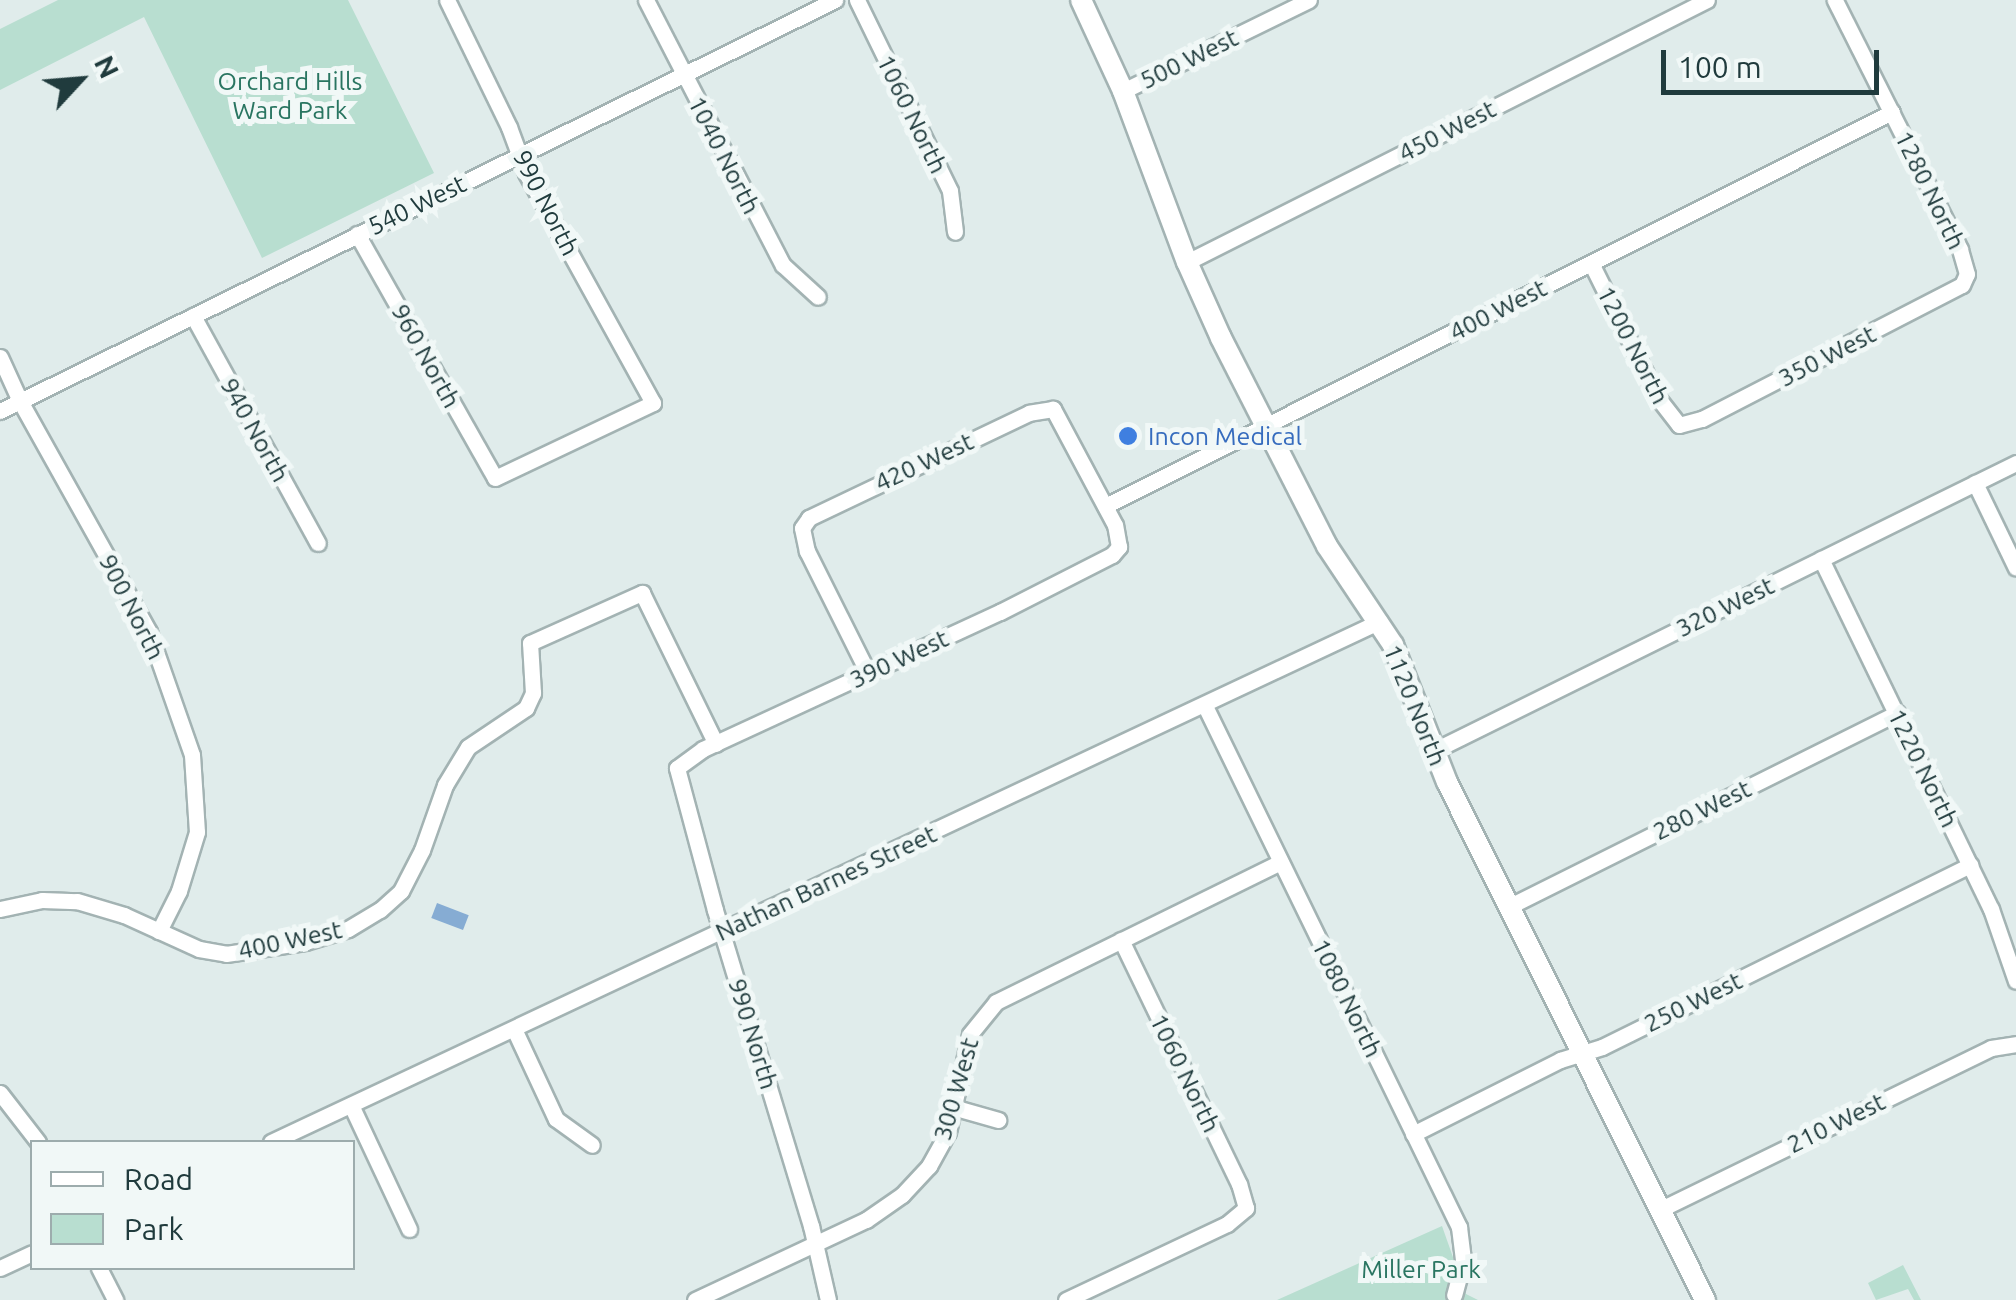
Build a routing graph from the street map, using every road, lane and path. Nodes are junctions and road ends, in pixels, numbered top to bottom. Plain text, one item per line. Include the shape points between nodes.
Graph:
1 (447, 0) edge
2 (646, 0) edge
3 (834, 0) edge
4 (857, 0) edge
5 (1081, 0) edge
6 (1309, 0) edge
7 (1707, 0) edge
8 (1835, 0) edge
9 (683, 75) junction
10 (1123, 91) junction
11 (1892, 112) junction
12 (520, 155) junction
13 (955, 232) dead end
14 (358, 234) junction
15 (1186, 262) junction
16 (1590, 263) junction
17 (1967, 274) joint
18 (818, 297) dead end
19 (193, 316) junction
20 (0, 357) edge
21 (20, 401) junction
22 (0, 410) edge
23 (1679, 425) joint
24 (1265, 427) junction
25 (2016, 463) edge
26 (495, 478) joint
27 (1975, 483) junction
28 (1105, 506) junction
29 (318, 543) dead end
30 (1821, 559) junction
31 (2016, 568) edge
32 (1380, 621) junction
33 (868, 673) junction
34 (1205, 706) junction
35 (1897, 713) junction
36 (716, 744) junction
37 (1433, 751) junction
38 (677, 768) joint
39 (1280, 862) junction
40 (1970, 866) junction
41 (1508, 907) junction
42 (0, 909) edge
43 (721, 929) junction
44 (159, 931) junction
45 (1121, 940) junction
46 (2016, 981) edge
47 (514, 1028) junction
48 (2016, 1044) edge
49 (1581, 1053) junction
50 (0, 1093) edge
51 (352, 1105) junction
52 (956, 1108) junction
53 (998, 1120) dead end
54 (1413, 1134) junction
55 (36, 1140) edge
56 (275, 1140) edge
57 (592, 1144) dead end
58 (1659, 1210) junction
59 (409, 1229) dead end
60 (816, 1244) junction
61 (30, 1254) edge
62 (0, 1268) edge
63 (100, 1270) edge
64 (1454, 1295) dead end
65 (115, 1300) edge
66 (694, 1300) edge
67 (828, 1300) edge
68 (1066, 1300) edge
69 (1705, 1300) edge

1 - 12 street, 990 North
2 - 9 street, 1040 North
3 - 9 street, 540 West
4 - 13 street, 1060 North via 950,191
5 - 10 street, 1120 North
6 - 10 street, 500 West
7 - 15 street, 450 West
8 - 11 street, 1280 North
9 - 12 street, 540 West
9 - 18 street, 1040 North via 783,265
10 - 15 street, 1120 North
11 - 16 street, 400 West
11 - 17 street, 1280 North
12 - 14 street, 540 West
12 - 26 street, 990 North via 653,403
14 - 19 street, 540 West
14 - 26 street, 960 North
15 - 24 street, 1120 North
16 - 23 street, 1200 North via 1658,398
16 - 24 street, 400 West
17 - 23 street, 350 West via 1952,293
19 - 21 street, 540 West
19 - 29 street, 940 North
20 - 21 street, 900 North
21 - 22 street, 540 West
21 - 44 street, 900 North via 149,632 192,755 197,832
24 - 28 street, 400 West
24 - 32 street, 1120 North via 1327,546
25 - 27 street, 320 West
27 - 30 street, 320 West
27 - 31 street
28 - 33 street, 390 West via 1118,547 1103,562
28 - 33 street, 420 West via 1052,409 1029,412 818,512 802,528 807,551
30 - 35 street, 1220 North
30 - 37 street, 320 West
32 - 34 street, Nathan Barnes Street
32 - 37 street, 1120 North
33 - 36 street, 390 West
34 - 39 street, 1080 North
34 - 43 street, Nathan Barnes Street
35 - 40 street, 1220 North
35 - 41 street, 280 West
36 - 38 street, 390 West
36 - 44 street, 400 West via 642,593 530,642 530,701 461,757 412,872 380,910 330,936 247,952 212,952
37 - 41 street, 1120 North
38 - 43 street, 990 North
39 - 45 street, 300 West
39 - 54 street, 1080 North
40 - 46 street, 1220 North
40 - 49 street, 250 West
41 - 49 street, 1120 North
42 - 44 street, 400 West via 77,901
43 - 47 street, Nathan Barnes Street
43 - 60 street, 990 North
45 - 52 street, 300 West via 996,1002 970,1034
45 - 68 street, 1060 North via 1246,1208 1227,1224
47 - 51 street, Nathan Barnes Street
47 - 57 street via 556,1119
48 - 58 street, 210 West via 1991,1048
49 - 54 street, 250 West
49 - 58 street, 1120 North
50 - 55 street
51 - 56 street, Nathan Barnes Street
51 - 59 street
52 - 53 street
52 - 60 street, 300 West via 938,1152 902,1195
54 - 64 street, 1080 North via 1459,1227 1462,1262
58 - 69 street, 1120 North
60 - 66 street, 300 West
60 - 67 street, 990 North
61 - 62 street
63 - 65 street

